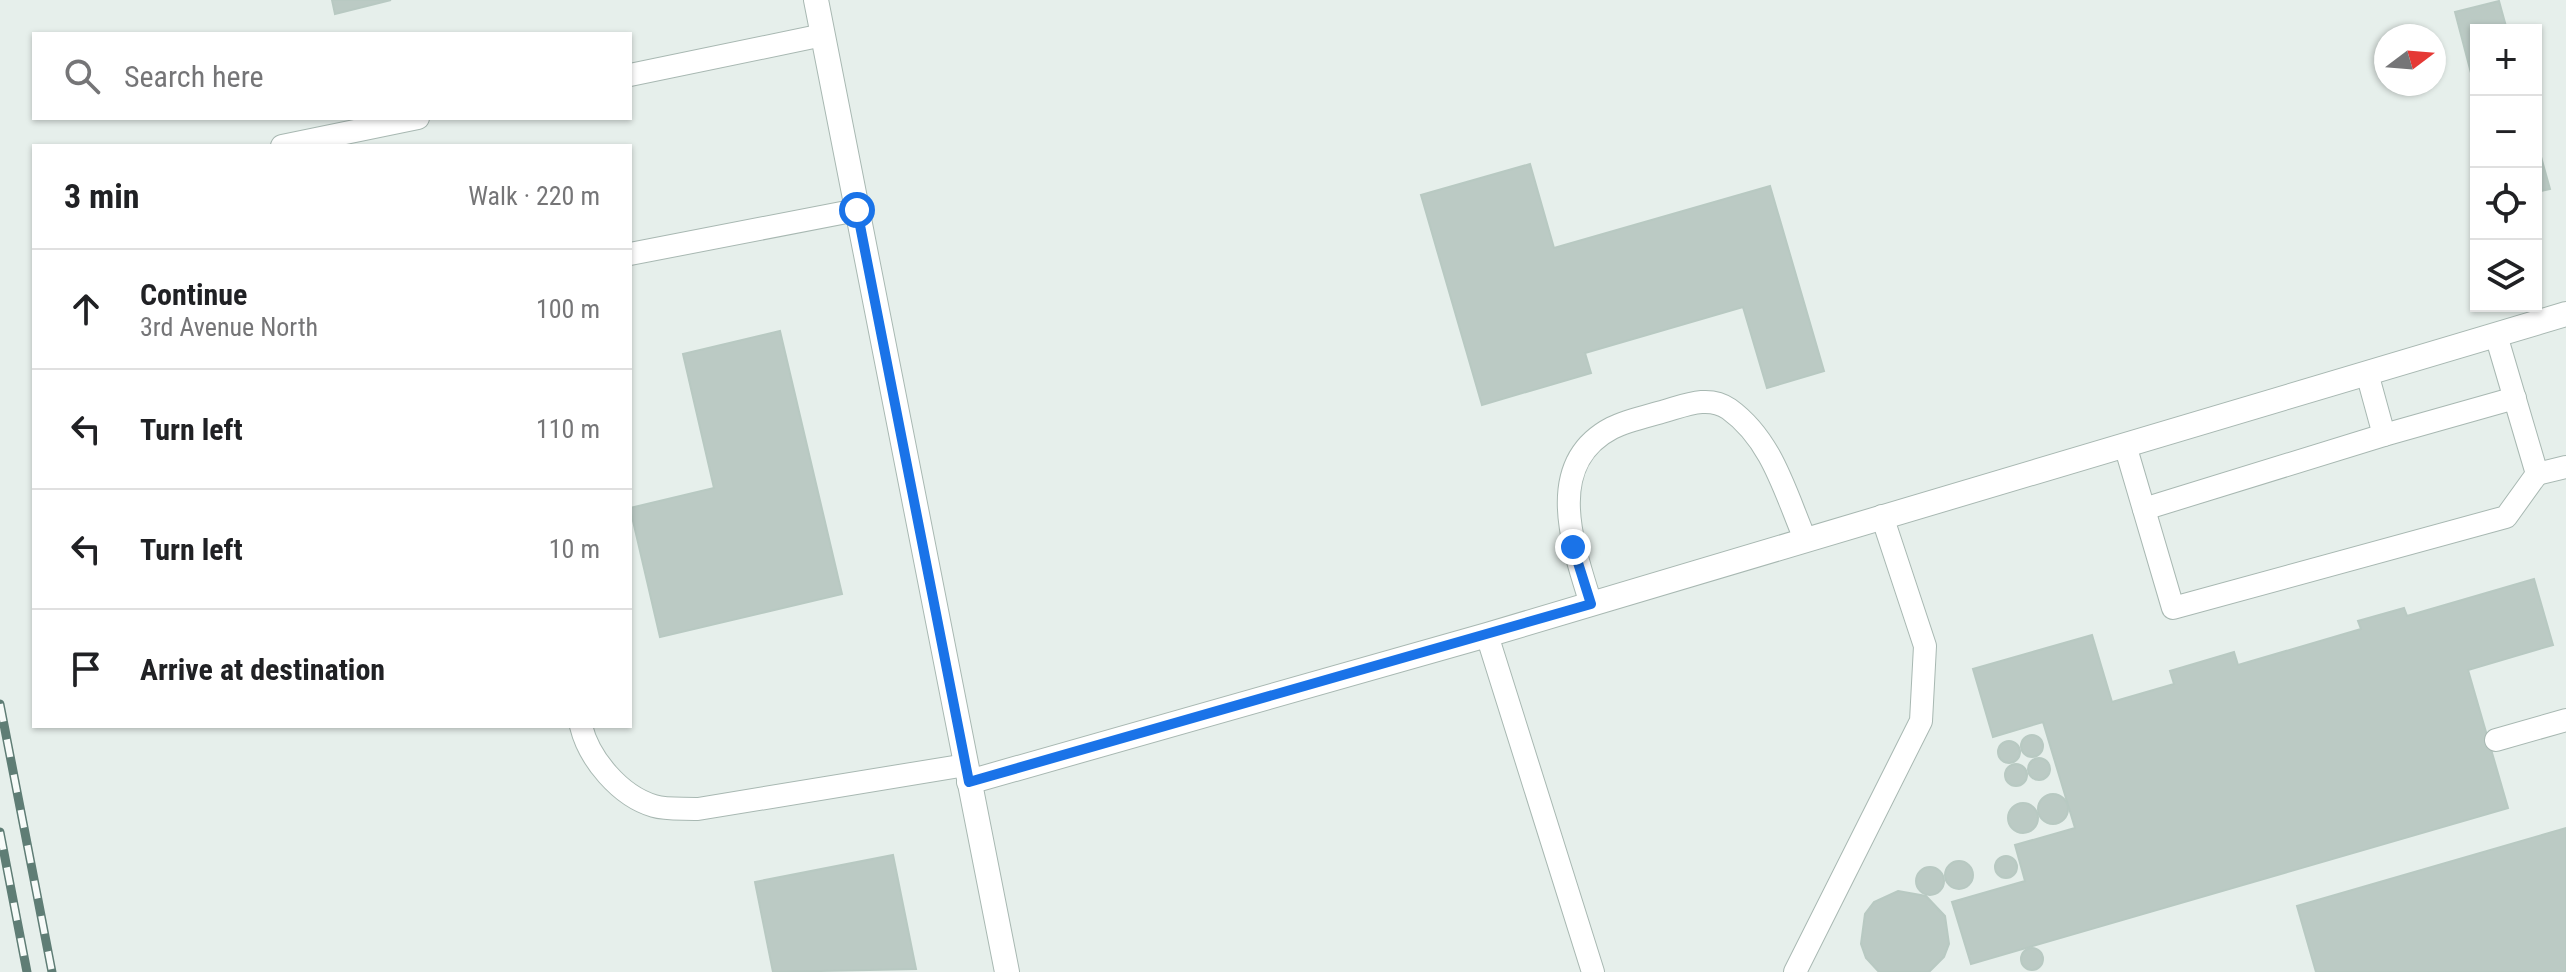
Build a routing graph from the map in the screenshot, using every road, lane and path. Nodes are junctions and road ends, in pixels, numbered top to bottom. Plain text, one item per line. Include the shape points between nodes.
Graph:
1 (816, 0) edge
2 (823, 35) junction
3 (632, 75) edge
4 (408, 120) edge
5 (292, 144) edge
6 (857, 210) junction
7 (632, 254) edge
8 (2566, 314) edge
9 (2496, 335) junction
10 (2367, 373) junction
11 (2515, 398) junction
12 (2384, 435) junction
13 (2125, 445) junction
14 (2566, 467) edge
15 (2537, 474) junction
16 (2144, 509) junction
17 (1882, 516) junction
18 (1805, 539) junction
19 (1591, 604) junction
20 (1487, 635) junction
21 (2566, 720) edge
22 (581, 728) edge
23 (2496, 740) dead end
24 (967, 774) junction
25 (1007, 972) edge
26 (1593, 972) edge
27 (1795, 972) edge

1 - 2 street
2 - 3 lane
2 - 6 street
4 - 5 lane
6 - 7 lane
6 - 24 street
8 - 9 street
9 - 10 street
9 - 11 lane
10 - 12 lane
10 - 13 street
11 - 12 lane
11 - 15 lane
12 - 16 lane
13 - 16 lane
13 - 17 street
14 - 15 lane
15 - 16 lane via 2506,517 2173,608
17 - 18 street
17 - 27 lane via 1925,646 1921,721
18 - 19 street
18 - 19 lane via 1765,444 1727,408 1701,400 1648,416 1613,428 1588,445 1570,473 1573,547
19 - 20 street
20 - 24 street
20 - 26 lane
21 - 23 lane
22 - 24 lane via 585,745 621,788 654,806 698,809
24 - 25 street

